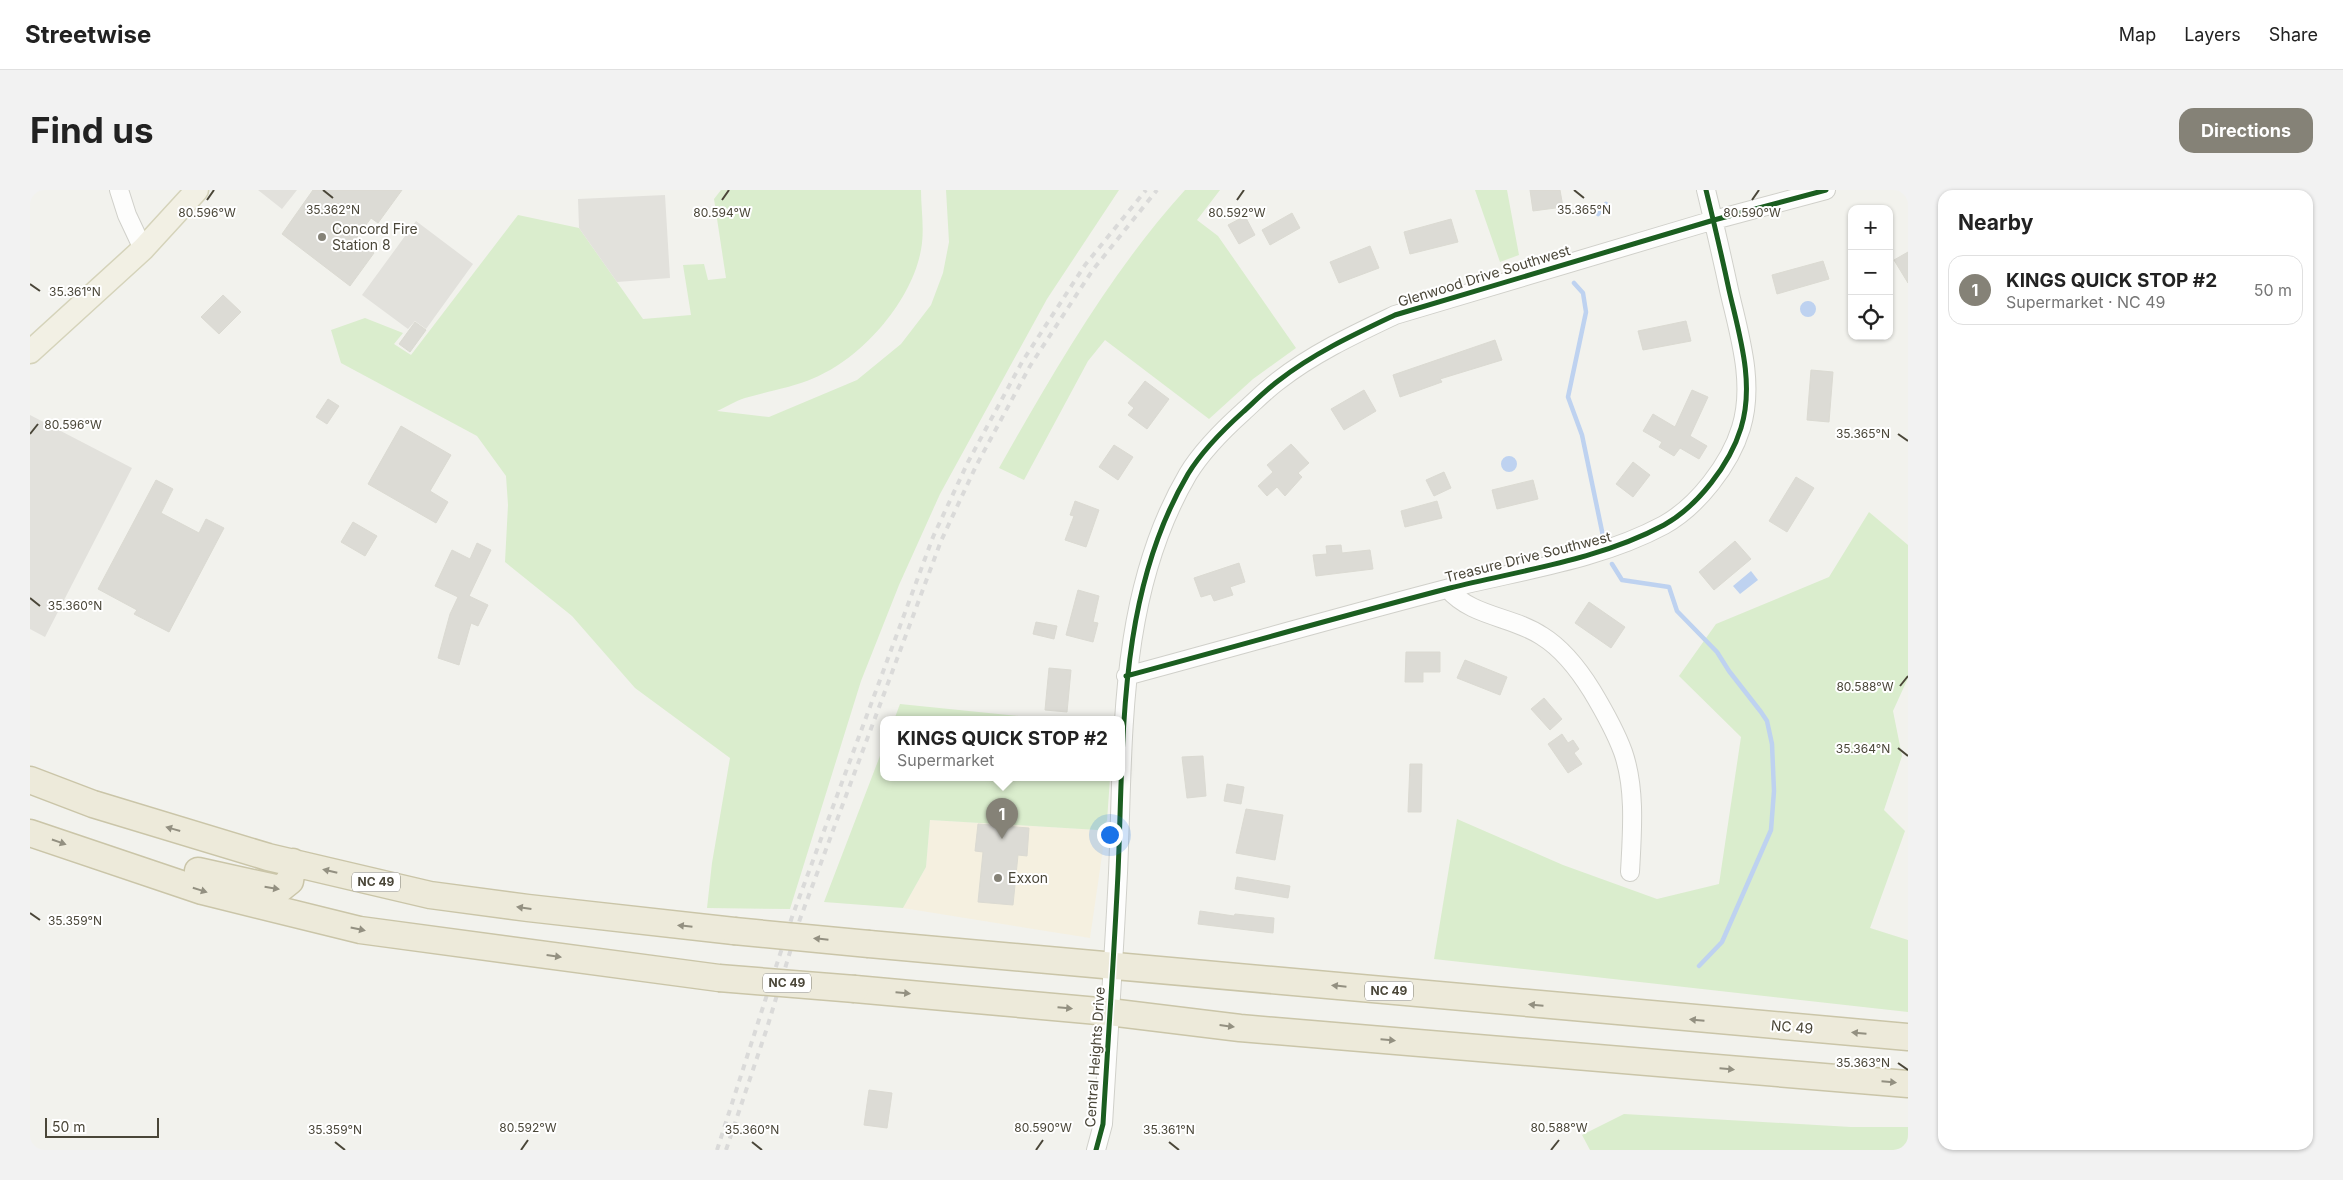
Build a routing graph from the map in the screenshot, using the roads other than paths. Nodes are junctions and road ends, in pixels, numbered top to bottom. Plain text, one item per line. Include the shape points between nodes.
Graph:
1 (120, 190) edge
2 (197, 190) edge
3 (1706, 190) edge
4 (1826, 190) edge
5 (1714, 220) junction
6 (143, 250) junction
7 (30, 352) edge
8 (1448, 589) junction
9 (1126, 676) junction
10 (1124, 716) edge
11 (1121, 781) edge
12 (35, 783) edge
13 (30, 833) edge
14 (88, 852) junction
15 (292, 862) junction
16 (1630, 872) dead end
17 (1112, 964) junction
18 (1109, 1012) junction
19 (1908, 1037) edge
20 (1908, 1084) edge
21 (1096, 1150) edge

1 - 6 street
2 - 6 main road
3 - 5 street, Treasure Drive Southwest
4 - 5 street, Glenwood Drive Southwest
5 - 8 street, Treasure Drive Southwest via 1741,342 1747,386 1741,427 1711,484 1685,511 1619,545
5 - 9 street, Glenwood Drive Southwest via 1395,315 1337,343 1278,381 1223,430 1189,474 1152,557
6 - 7 main road
8 - 9 street, Treasure Drive Southwest
8 - 16 street via 1464,604 1542,636 1582,675 1608,717 1624,754 1630,789
9 - 10 street, Glenwood Drive Southwest
11 - 17 street, Glenwood Drive Southwest
15 -> 12 highway, NC 49 / NC 49 via 156,824
13 -> 14 highway, NC 49
14 -> 15 highway via 116,850 274,889 280,889 290,881
14 -> 18 highway, NC 49, bridge via 202,891 360,930 719,978
17 -> 15 highway, NC 49 / NC 49, bridge via 869,944 528,908 430,895
17 - 18 street, Central Heights Drive
19 -> 17 highway, NC 49 / NC 49
18 -> 20 highway, NC 49 via 1240,1028
18 - 21 street, Central Heights Drive via 1103,1124

